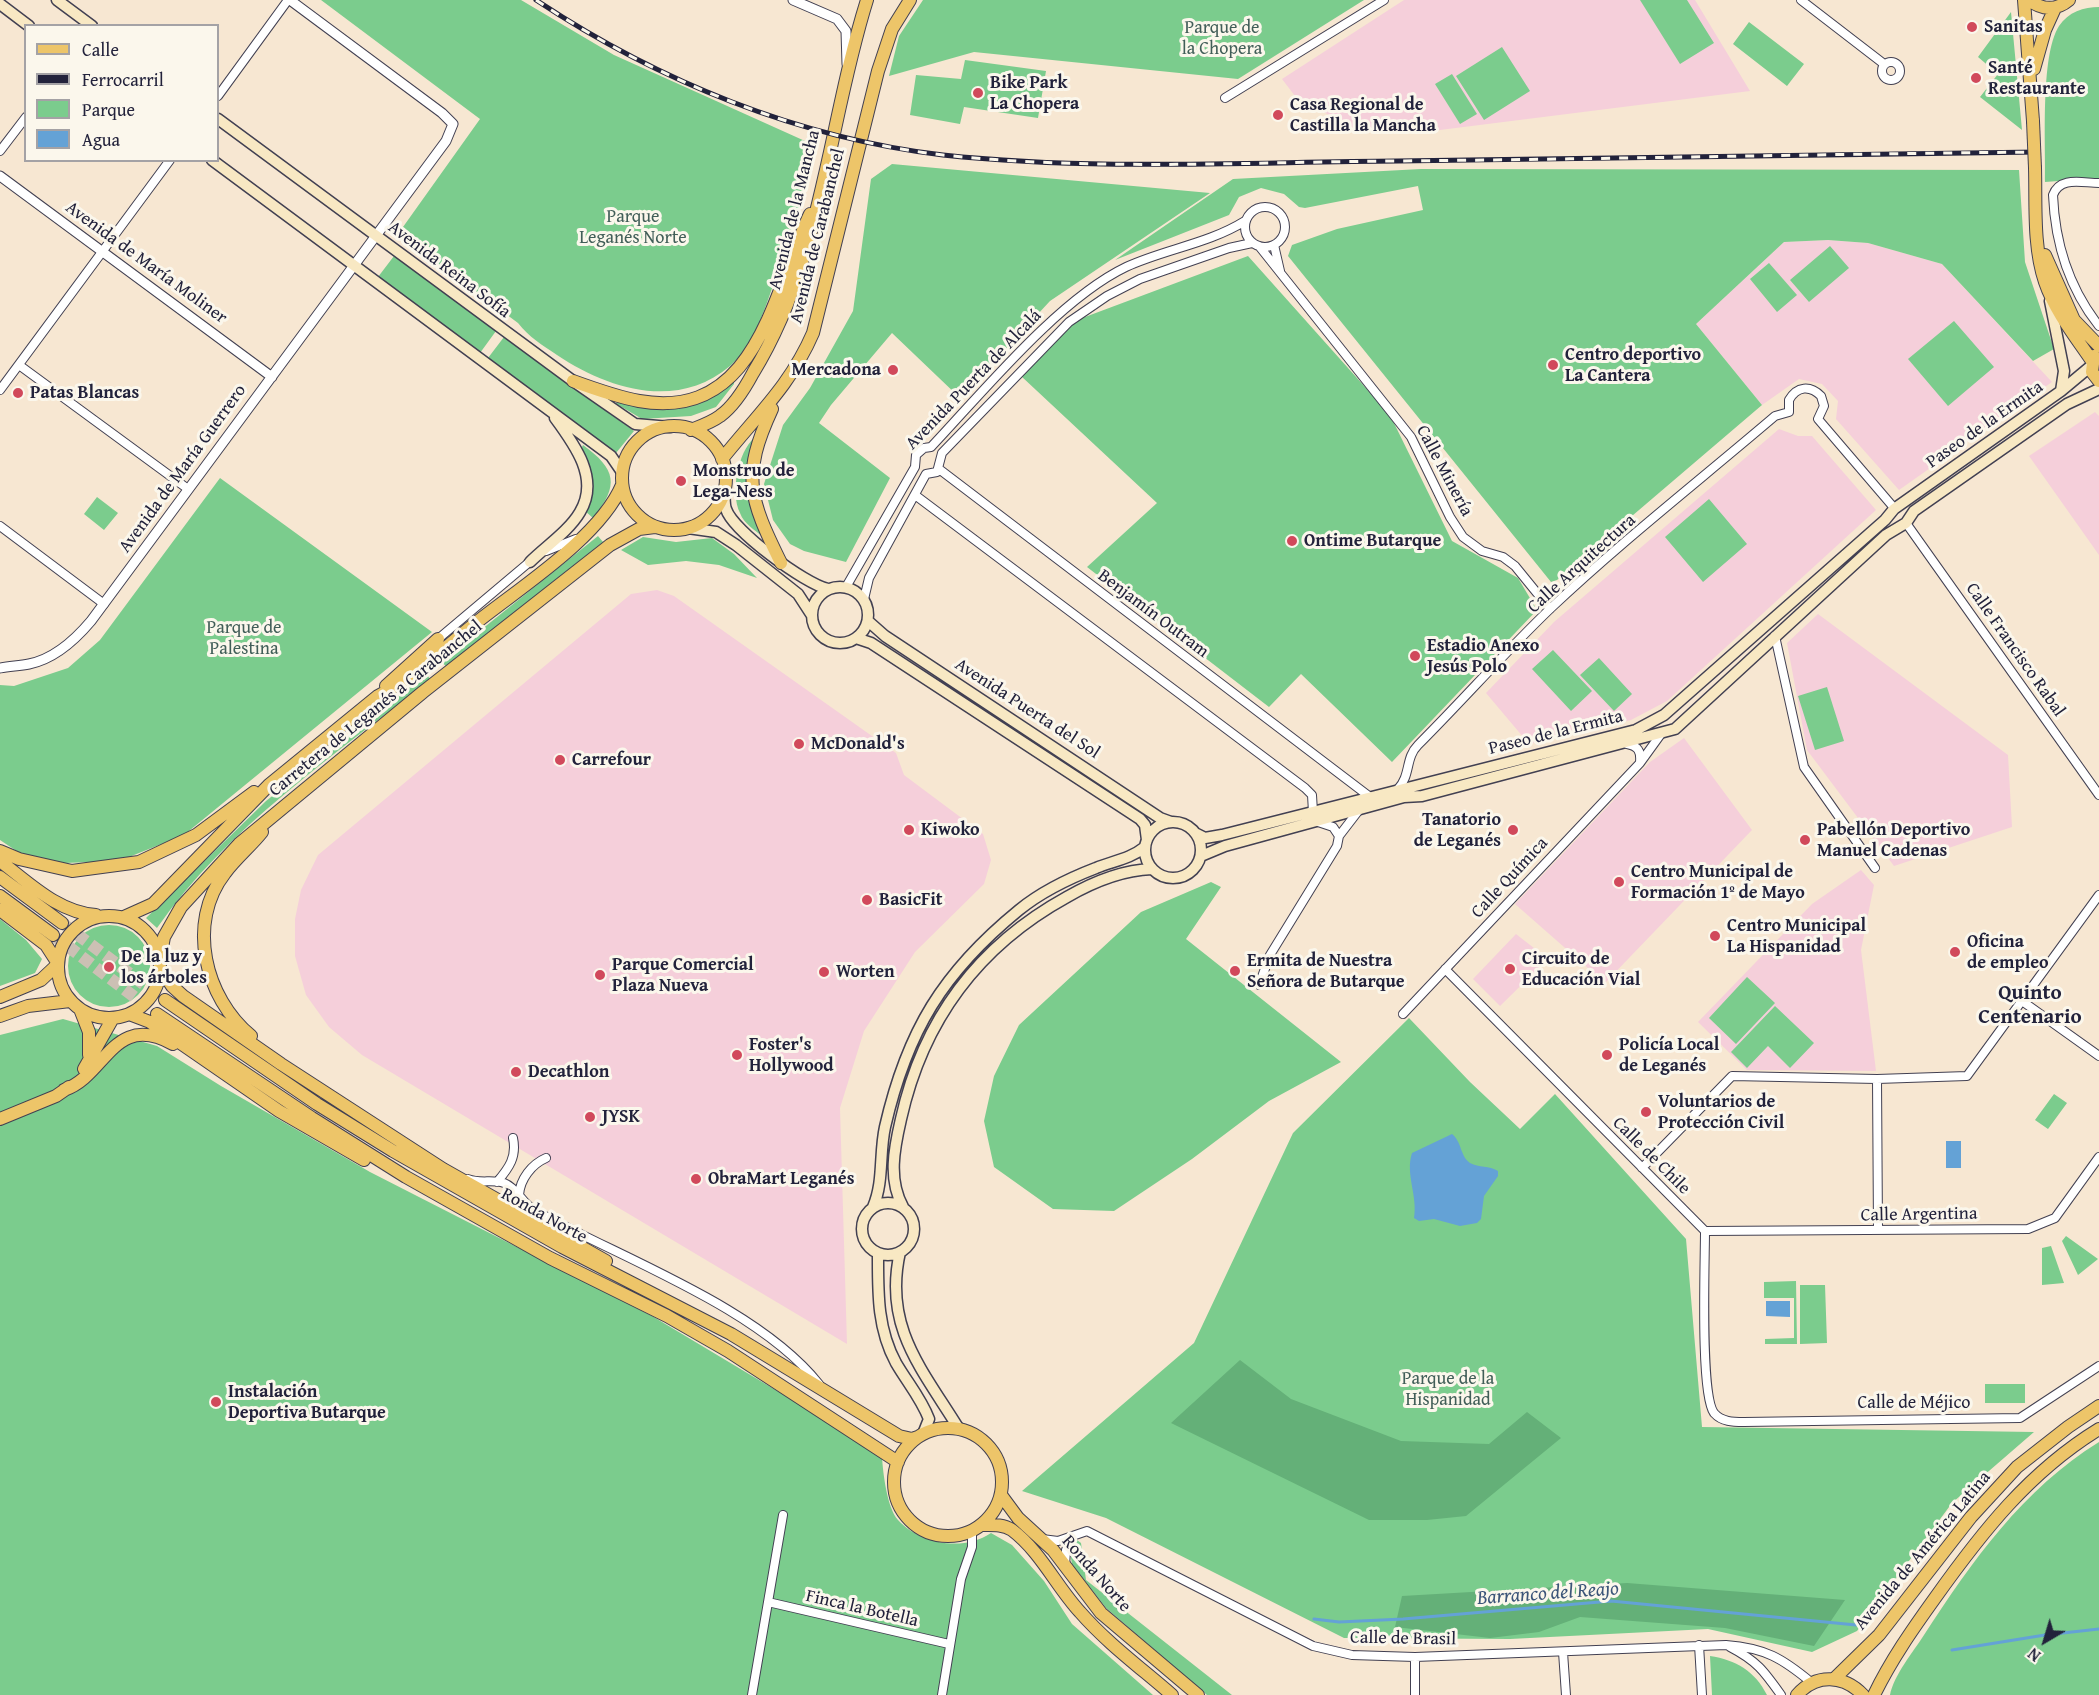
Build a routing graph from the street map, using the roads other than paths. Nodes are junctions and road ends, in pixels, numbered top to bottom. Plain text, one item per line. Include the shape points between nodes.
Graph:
1 (57, 0) edge
2 (289, 0) edge
3 (793, 0) edge
4 (867, 0) edge
5 (910, 0) edge
6 (1384, 0) edge
7 (1801, 0) edge
8 (2024, 0) edge
9 (2029, 0) edge
10 (2067, 3) edge
11 (0, 4) edge
12 (26, 24) edge
13 (89, 24) edge
14 (1884, 64) dead end
15 (847, 74) junction
16 (2031, 82) junction
17 (219, 95) edge
18 (1225, 98) dead end
19 (219, 119) edge
20 (24, 120) edge
21 (0, 151) edge
22 (169, 162) edge
23 (215, 162) edge
24 (0, 176) edge
25 (2099, 183) edge
26 (818, 197) junction
27 (1245, 221) junction
28 (376, 236) junction
29 (2038, 238) junction
30 (1256, 244) junction
31 (1274, 245) junction
32 (102, 251) junction
33 (355, 265) junction
34 (1280, 273) junction
35 (2045, 282) junction
36 (2099, 326) edge
37 (2099, 348) edge
38 (2091, 363) junction
39 (19, 365) junction
40 (272, 377) junction
41 (573, 381) junction
42 (2099, 381) edge
43 (782, 389) junction
44 (2099, 389) edge
45 (0, 390) edge
46 (2061, 391) junction
47 (548, 409) junction
48 (670, 427) junction
49 (691, 430) junction
50 (930, 448) junction
51 (940, 457) junction
52 (722, 459) junction
53 (915, 467) junction
54 (939, 469) junction
55 (622, 472) junction
56 (926, 474) junction
57 (622, 485) junction
58 (188, 489) junction
59 (724, 490) junction
60 (915, 495) junction
61 (1894, 510) junction
62 (1904, 523) junction
63 (0, 526) edge
64 (655, 527) junction
65 (688, 528) junction
66 (584, 536) junction
67 (530, 562) junction
68 (781, 563) junction
69 (846, 587) junction
70 (828, 589) junction
71 (864, 599) junction
72 (104, 604) junction
73 (1550, 609) junction
74 (811, 615) junction
75 (868, 621) junction
76 (1775, 636) junction
77 (856, 638) junction
78 (438, 639) joint
79 (0, 668) edge
80 (378, 696) junction
81 (1661, 734) junction
82 (1627, 744) junction
83 (1640, 763) junction
84 (1349, 781) junction
85 (269, 785) junction
86 (1398, 789) junction
87 (2099, 795) edge
88 (1370, 797) junction
89 (283, 807) junction
90 (1356, 807) junction
91 (1313, 812) junction
92 (1171, 822) junction
93 (1318, 822) junction
94 (1195, 833) junction
95 (1339, 836) junction
96 (1146, 843) junction
97 (0, 851) edge
98 (1201, 856) junction
99 (0, 861) edge
100 (1875, 868) dead end
101 (1152, 869) junction
102 (0, 877) edge
103 (0, 896) edge
104 (2099, 896) edge
105 (0, 910) edge
106 (101, 916) junction
107 (124, 917) junction
108 (62, 923) tunnel mouth
109 (53, 935) tunnel mouth
110 (160, 963) junction
111 (57, 964) junction
112 (1445, 969) junction
113 (1259, 985) dead end
114 (0, 997) edge
115 (165, 1000) tunnel mouth
116 (70, 1001) junction
117 (2022, 1001) junction
118 (81, 1010) junction
119 (129, 1014) junction
120 (157, 1014) tunnel mouth
121 (1403, 1014) dead end
122 (0, 1016) edge
123 (112, 1018) junction
124 (90, 1053) junction
125 (2099, 1056) edge
126 (1877, 1079) junction
127 (242, 1086) junction
128 (64, 1090) junction
129 (330, 1097) junction
130 (0, 1119) edge
131 (513, 1138) dead end
132 (2099, 1157) edge
133 (546, 1158) dead end
134 (1642, 1168) junction
135 (443, 1169) junction
136 (406, 1177) junction
137 (497, 1182) junction
138 (519, 1195) junction
139 (873, 1207) junction
140 (903, 1207) junction
141 (1878, 1230) junction
142 (1705, 1231) junction
143 (900, 1252) junction
144 (878, 1253) junction
145 (654, 1294) junction
146 (2099, 1366) edge
147 (824, 1390) junction
148 (2099, 1406) edge
149 (959, 1429) junction
150 (2099, 1429) edge
151 (921, 1436) junction
152 (898, 1462) junction
153 (1001, 1495) junction
154 (783, 1515) dead end
155 (976, 1528) junction
156 (1072, 1536) junction
157 (1041, 1539) junction
158 (1065, 1566) junction
159 (768, 1602) junction
160 (949, 1644) junction
161 (1699, 1644) junction
162 (1726, 1645) junction
163 (1563, 1652) junction
164 (1415, 1657) junction
165 (1834, 1679) junction
166 (1812, 1683) junction
167 (752, 1695) edge
168 (942, 1695) edge
169 (1172, 1695) edge
170 (1198, 1695) edge
171 (1415, 1695) edge
172 (1566, 1695) edge
173 (1702, 1695) edge
174 (1781, 1695) edge
175 (1797, 1695) edge
176 (1863, 1695) edge
177 (1874, 1695) edge

1 - 13 main road
2 - 17 street
2 - 28 street, Avenida de María Guerrero via 453,124 446,141
3 - 15 street via 832,15 846,31
4 - 15 main road, Avenida de la Mancha
5 - 43 main road, Avenida de Carabanchel via 892,28 878,72 813,333
6 - 18 street
7 - 14 street
8 - 16 main road
9 - 10 main road via 2047,9
10 - 16 main road via 2044,30
11 - 12 main road
15 - 26 main road, Avenida de la Mancha
16 - 29 main road, bridge
19 - 28 main road, Avenida Reina Sofía
20 - 21 street
22 - 32 street
23 - 33 main road
24 - 32 street, Avenida de María Moliner
25 - 36 street via 2063,182 2053,195 2059,249 2079,298
26 - 41 main road via 758,339 729,379 704,394 657,403
26 - 49 main road, Avenida de la Mancha via 799,276 771,342 729,408
27 - 30 street via 1246,233
27 - 31 street via 1257,208 1279,212 1285,227
27 - 50 street, Avenida Puerta de Alcalá via 1223,235 1126,267 1063,311
28 - 33 street, Avenida de María Guerrero
28 - 41 main road, Avenida Reina Sofía
29 - 35 main road
29 - 37 main road via 2074,320
30 - 31 street
30 - 34 street, Calle Minería
30 - 51 street, Avenida Puerta de Alcalá via 1228,248 1140,279 1107,296 1069,322
31 - 34 street, Calle Minería
32 - 39 street
32 - 40 street, Avenida de María Moliner
33 - 40 street, Avenida de María Guerrero
33 - 47 main road
34 - 73 street, Calle Minería via 1411,437 1463,537 1515,566
35 - 38 main road
35 - 46 main road via 2064,371
37 - 38 main road
38 - 42 main road
38 - 46 main road, Paseo de la Ermita
39 - 45 street
39 - 58 street
40 - 58 street, Avenida de María Guerrero
41 - 48 main road, Avenida Reina Sofía via 635,424
43 - 52 main road, Avenida de Carabanchel
43 - 68 main road via 760,433 752,471 755,502
44 - 62 main road, Paseo de la Ermita via 2052,414 1914,511
46 - 61 main road, Paseo de la Ermita
47 - 55 main road via 611,456
47 - 67 main road via 576,446 587,479 580,512
48 - 49 main road
48 - 55 main road via 651,432 634,444
49 - 52 main road via 715,447
50 - 51 street
50 - 53 street, Avenida Puerta de Alcalá via 916,455
51 - 54 street, Avenida Puerta de Alcalá
52 - 59 main road
53 - 56 street
53 - 69 street, Avenida Puerta de Alcalá
54 - 56 street, Avenida Puerta de Alcalá
54 - 84 street, Benjamín Outram
55 - 57 main road
56 - 60 street, Avenida Puerta de Alcalá
57 - 64 main road via 630,506
57 - 66 main road, Carretera de Leganés a Carabanchel via 609,511
58 - 72 street, Avenida de María Guerrero
59 - 65 main road via 721,501 707,518
59 - 68 main road via 726,510 732,519
60 - 71 street, Avenida Puerta de Alcalá via 869,578
60 - 91 street via 1305,788 1312,795
61 - 62 main road via 1892,522
61 - 73 street, Calle Arquitectura via 1818,419 1823,401 1817,393 1808,388 1799,390 1792,394 1789,412 1774,416
61 - 86 main road, Paseo de la Ermita via 1664,715 1636,730
62 - 76 main road, Paseo de la Ermita
62 - 87 street, Calle Francisco Rabal
63 - 72 street
64 - 65 main road
64 - 89 main road, Carretera de Leganés a Carabanchel via 639,529 610,545
65 - 74 main road via 716,532 736,545 798,594
66 - 67 street
66 - 80 main road, Carretera de Leganés a Carabanchel via 432,659
67 - 78 street
68 - 70 main road via 808,582
69 - 70 main road
69 - 71 main road
70 - 74 main road via 816,599
71 - 75 main road
72 - 79 street, Avenida de María Guerrero via 75,640 31,663
73 - 86 street, Calle Arquitectura via 1414,749 1406,781
74 - 77 main road via 816,630 827,640 842,643
75 - 77 main road
75 - 92 main road, Avenida Puerta del Sol via 885,636
76 - 81 main road, Paseo de la Ermita via 1679,726
76 - 100 street via 1804,767
77 - 96 main road, Avenida Puerta del Sol via 871,643 1140,819 1145,825
78 - 80 main road
80 - 85 main road, Carretera de Leganés a Carabanchel
81 - 82 main road, Paseo de la Ermita
81 - 83 street, Calle Química
82 - 83 street via 1637,747
82 - 90 main road, Paseo de la Ermita
83 - 112 street, Calle Química
84 - 88 street, Benjamín Outram
84 - 90 street
85 - 97 main road via 252,793 196,835 138,862 72,871
85 - 107 main road, Carretera de Leganés a Carabanchel via 153,904
86 - 88 main road, Paseo de la Ermita
88 - 90 main road, Paseo de la Ermita
89 - 110 main road, Carretera de Leganés a Carabanchel via 239,844 181,907 164,937
89 - 129 main road via 224,874 206,917 205,955 218,998 235,1021
90 - 91 main road, Paseo de la Ermita
90 - 93 main road, Paseo de la Ermita
90 - 95 street
91 - 94 main road, Paseo de la Ermita via 1222,835 1205,838
92 - 94 main road
92 - 96 main road via 1156,827
93 - 95 street via 1333,827
93 - 98 main road, Paseo de la Ermita
94 - 98 main road via 1201,844
95 - 113 street via 1337,846 1273,948
96 - 101 main road via 1145,855
96 - 139 main road via 1134,855 1092,870 1021,908 977,947 944,987 915,1031 895,1082 882,1141 879,1192
98 - 101 main road via 1195,868 1183,877 1166,878
99 - 106 main road via 57,903 82,914
101 - 140 main road via 1106,879 1048,908 977,965 948,1002 927,1041 903,1110 894,1177 895,1192
102 - 108 main road
103 - 109 main road
104 - 117 street
105 - 111 main road via 46,945
106 - 107 main road
106 - 111 main road via 84,922 69,935
107 - 110 main road via 151,937
110 - 119 main road via 152,996
110 - 129 main road via 172,986 183,996
111 - 114 main road via 41,980
111 - 116 main road
112 - 121 street, Calle Química
112 - 134 street, Calle de Chile
115 - 145 main road, Ronda Norte via 393,1151
116 - 118 main road
116 - 122 main road via 36,1004
117 - 125 street
117 - 126 street via 1967,1076
118 - 123 main road
118 - 124 main road via 89,1032
119 - 123 main road
119 - 127 main road, Ronda Norte via 150,1022
120 - 136 main road, Ronda Norte
123 - 124 main road
124 - 128 main road via 76,1080
126 - 134 street via 1732,1076
126 - 141 street
127 - 128 main road via 162,1039 136,1036 113,1046 81,1082
127 - 136 main road, Ronda Norte via 374,1166
128 - 130 main road
129 - 135 main road
131 - 137 street via 516,1151
132 - 141 street, Calle Argentina via 2055,1218 2038,1226
133 - 138 street via 533,1165
134 - 142 street, Calle de Chile
135 - 137 street via 473,1181
135 - 145 main road via 617,1267
136 - 152 main road, Ronda Norte via 550,1258 718,1345
137 - 138 street
138 - 147 street via 534,1210 717,1304 775,1341 805,1366
139 - 140 main road via 888,1203
139 - 144 main road via 864,1218 862,1232 867,1244
140 - 143 main road via 914,1230 912,1239
141 - 142 street, Calle Argentina
142 - 146 street, Calle de Méjico via 1705,1365 1711,1408 1729,1422 2020,1418
143 - 144 main road
143 - 149 main road via 894,1277 902,1332 913,1357
144 - 151 main road via 878,1305 885,1337 929,1419
145 - 147 main road, Ronda Norte via 731,1334
147 - 151 main road, Ronda Norte via 899,1436
148 - 165 main road, Avenida de América Latina via 2017,1467 1971,1517 1879,1635
149 - 151 main road, Ronda Norte via 941,1429
149 - 153 main road via 979,1438 994,1453 1002,1473
150 - 177 main road, Avenida de América Latina via 2035,1475 1984,1531 1889,1662
151 - 152 main road
152 - 155 main road, Ronda Norte via 896,1496 912,1522 941,1536 957,1536
153 - 155 main road via 992,1515
153 - 157 main road, Ronda Norte
154 - 159 street
155 - 160 street via 961,1579
155 - 169 main road, Ronda Norte via 999,1525 1011,1530 1040,1558 1077,1610
156 - 157 street, Calle de Brasil
156 - 158 street
156 - 164 street, Calle de Brasil via 1087,1531 1095,1534 1313,1646 1352,1655
157 - 158 main road, Ronda Norte
158 - 170 main road, Ronda Norte via 1101,1613
159 - 160 street, Finca la Botella
159 - 167 street
160 - 168 street
161 - 162 street, Calle de Brasil
161 - 163 street, Calle de Brasil
161 - 173 street
162 - 166 street, Calle de Brasil via 1754,1647 1794,1668
162 - 174 street, Calle de Brasil via 1765,1670
163 - 164 street, Calle de Brasil
163 - 172 street
164 - 171 street
165 - 166 main road
165 - 176 main road via 1846,1681
166 - 175 main road

